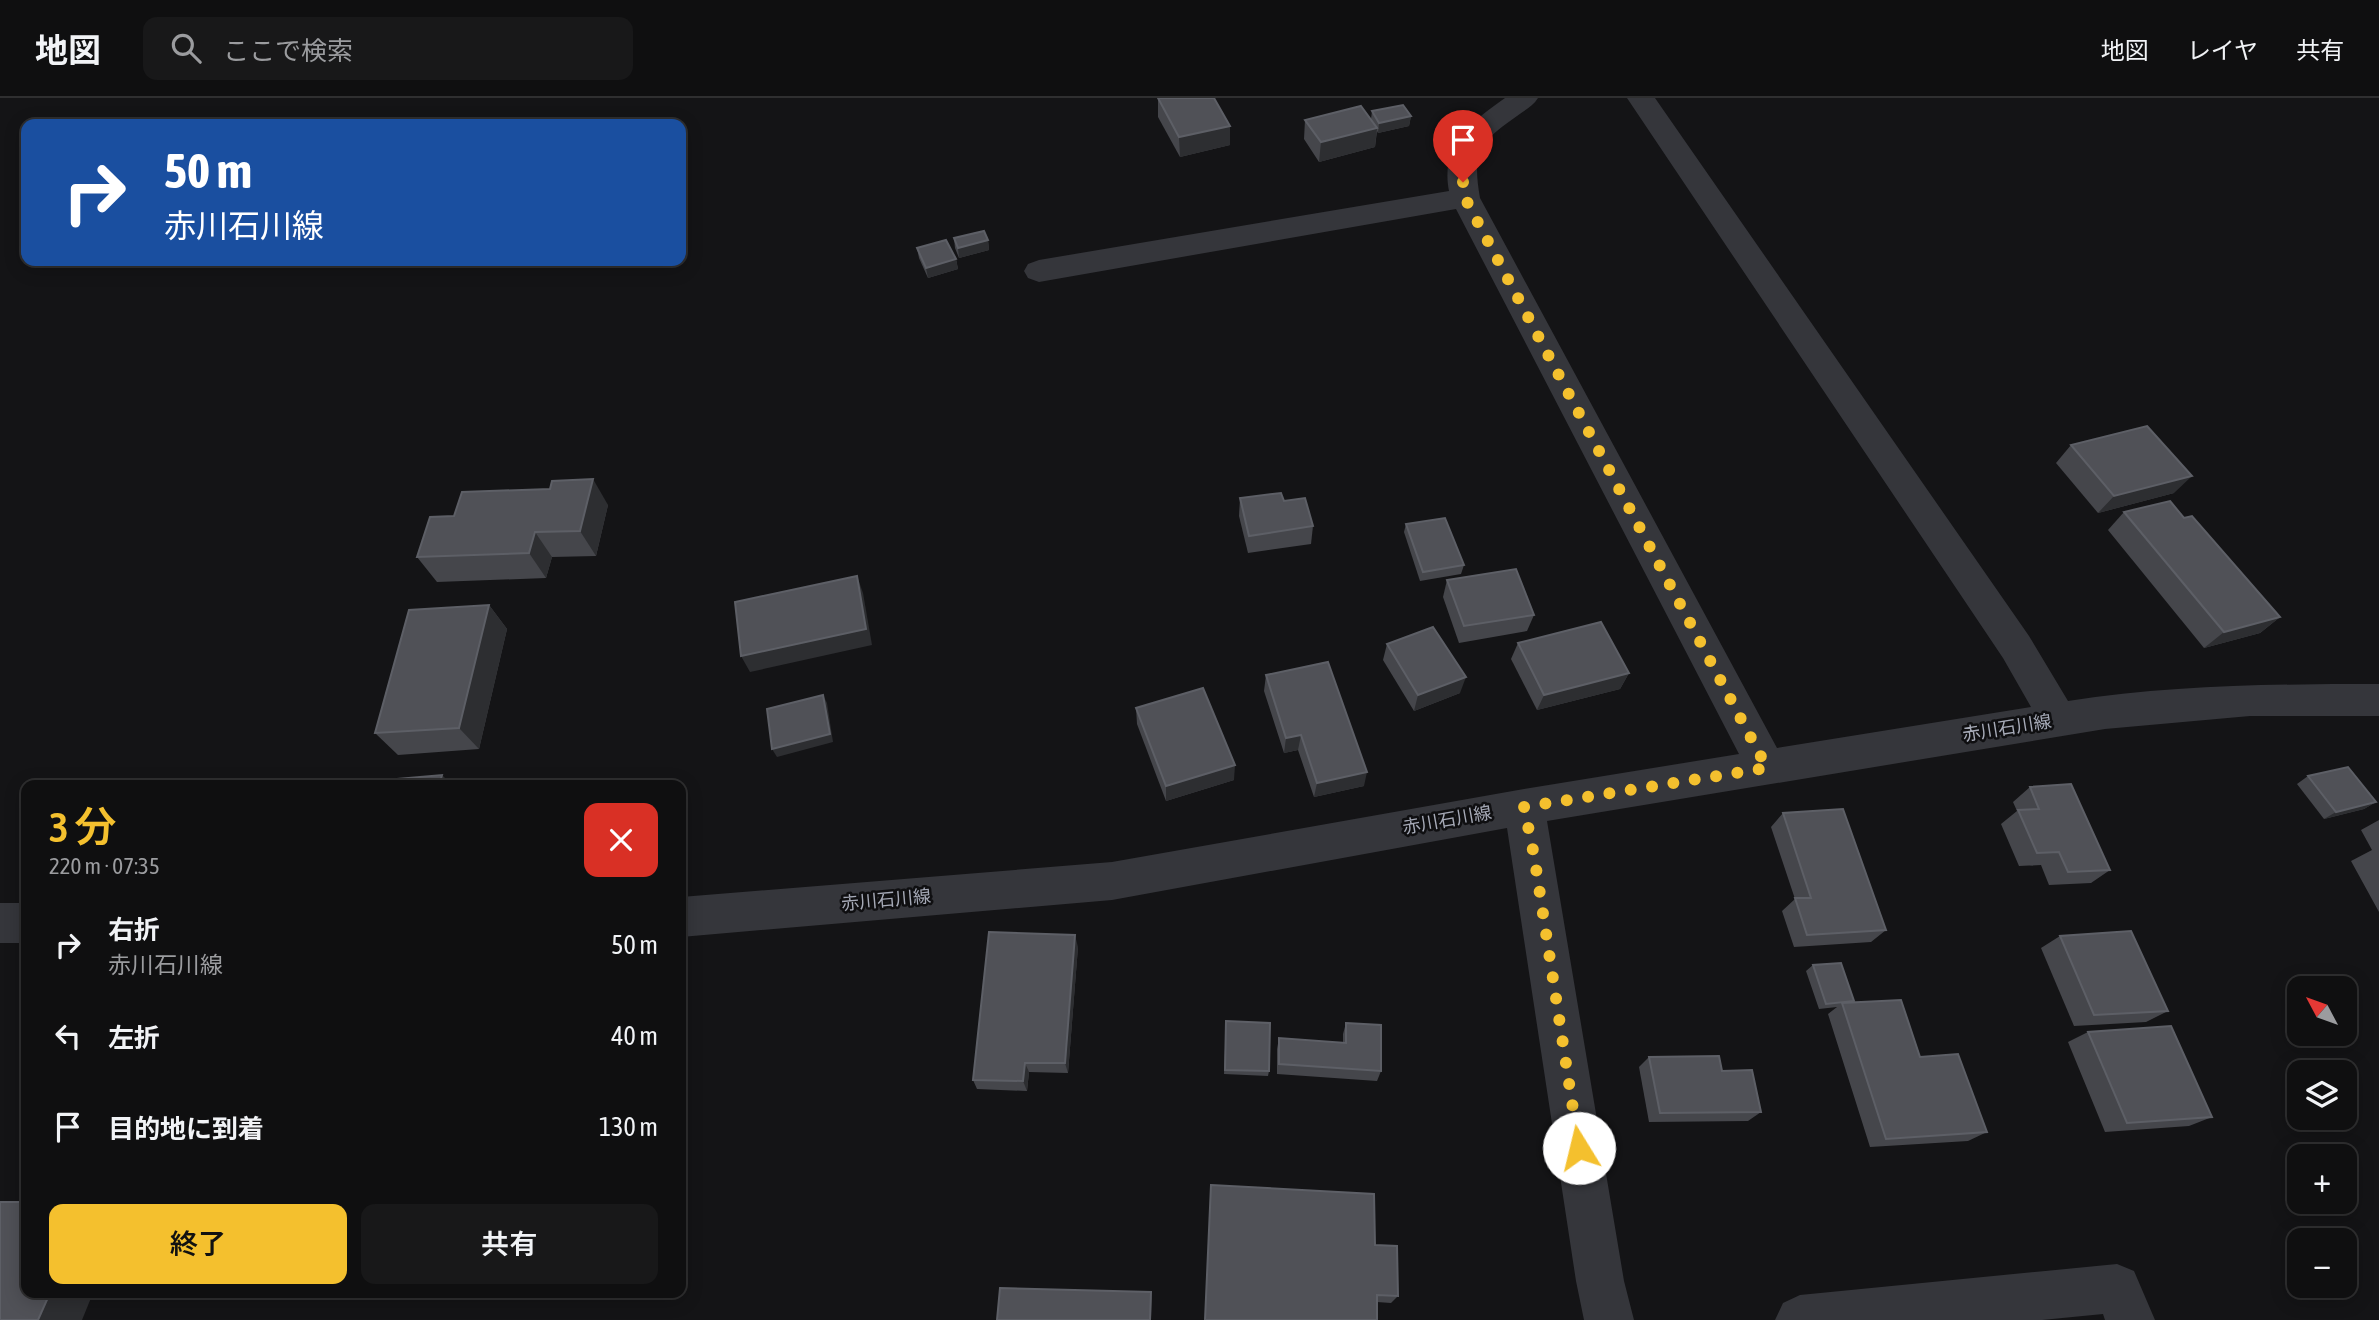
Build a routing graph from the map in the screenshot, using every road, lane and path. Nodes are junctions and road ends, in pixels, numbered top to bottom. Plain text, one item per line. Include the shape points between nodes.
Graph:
1 (1524, 98) edge
2 (1640, 98) edge
3 (1465, 198) junction
4 (1039, 271) dead end
5 (2379, 700) edge
6 (2058, 720) junction
7 (1767, 768) junction
8 (1524, 807) junction
9 (686, 917) edge
10 (0, 923) edge
11 (21, 923) edge
12 (1609, 1320) edge
13 (1800, 1320) edge
14 (2130, 1320) edge

1 - 3 street via 1493,119 1469,146 1461,167
2 - 6 street via 2016,647
3 - 4 street
3 - 7 street
5 - 6 street, 赤川石川線 via 2250,700
6 - 7 street, 赤川石川線
7 - 8 street, 赤川石川線
8 - 9 street, 赤川石川線 via 1112,881
8 - 12 street
10 - 11 street
13 - 14 street via 2117,1288

